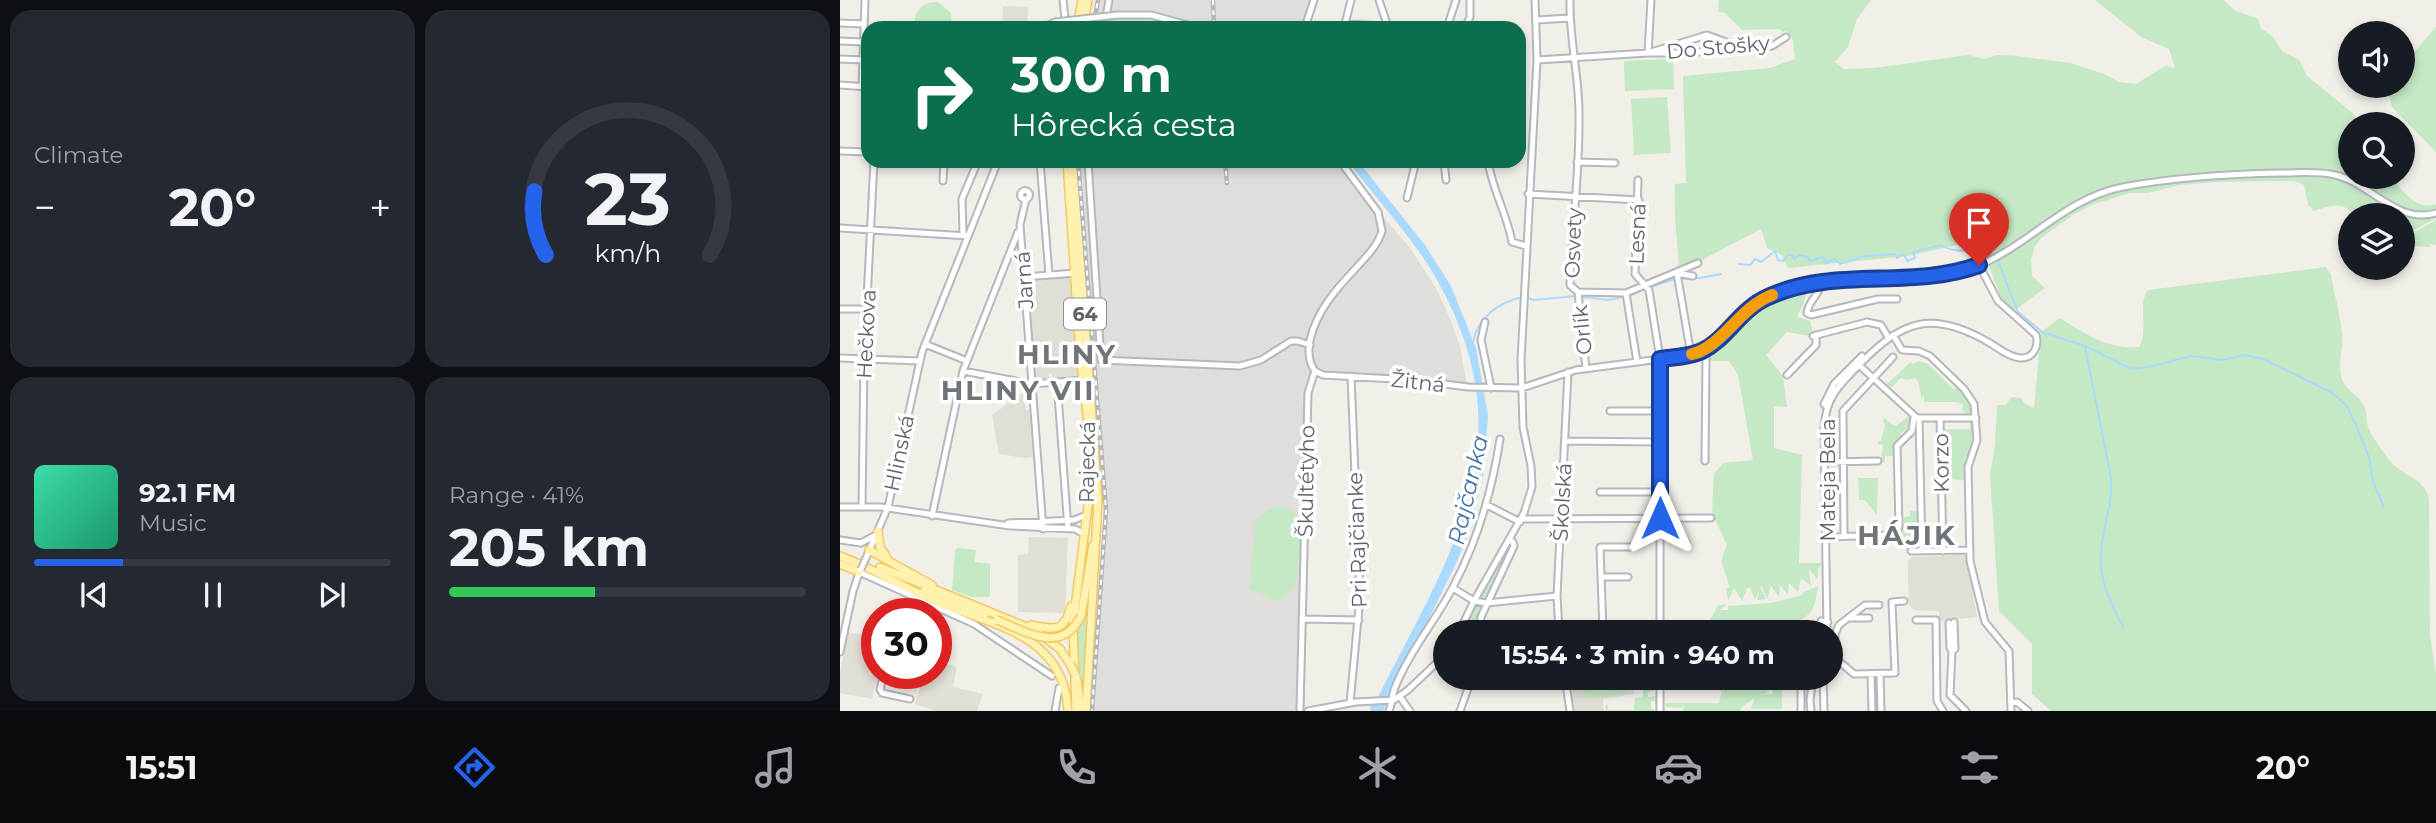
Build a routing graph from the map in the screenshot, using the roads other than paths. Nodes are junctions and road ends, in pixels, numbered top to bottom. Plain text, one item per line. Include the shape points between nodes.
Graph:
1 (864, 0) edge
2 (1063, 0) edge
3 (1082, 0) edge
4 (1088, 0) edge
5 (1109, 0) edge
6 (1314, 0) edge
7 (1351, 0) edge
8 (1379, 0) edge
9 (1456, 0) edge
10 (1470, 0) edge
11 (1544, 0) edge
12 (1570, 0) edge
13 (1651, 0) edge
14 (1535, 1) edge
15 (1570, 18) junction
16 (1537, 20) junction
17 (864, 21) edge
18 (1064, 21) edge
19 (1065, 21) edge
20 (1078, 21) edge
21 (1084, 21) edge
22 (1105, 21) edge
23 (1170, 21) edge
24 (1307, 21) edge
25 (1345, 21) edge
26 (1386, 21) edge
27 (1449, 21) edge
28 (1469, 21) edge
29 (840, 23) edge
30 (861, 24) edge
31 (1786, 37) dead end
32 (840, 41) edge
33 (861, 42) edge
34 (1726, 42) dead end
35 (1648, 52) junction
36 (1575, 57) junction
37 (840, 59) edge
38 (861, 60) edge
39 (1537, 60) junction
40 (840, 85) edge
41 (861, 87) edge
42 (840, 151) edge
43 (861, 152) edge
44 (1577, 162) junction
45 (1615, 163) dead end
46 (874, 168) edge
47 (944, 168) edge
48 (975, 168) edge
49 (995, 168) edge
50 (1041, 168) edge
51 (1068, 168) edge
52 (1073, 168) edge
53 (1088, 168) edge
54 (1345, 168) edge
55 (1414, 168) edge
56 (1445, 168) edge
57 (1489, 168) edge
58 (1446, 180) dead end
59 (1638, 180) dead end
60 (943, 181) dead end
61 (1528, 194) junction
62 (1575, 197) junction
63 (1407, 198) dead end
64 (1026, 199) dead end
65 (1639, 200) junction
66 (2436, 212) edge
67 (840, 228) edge
68 (1020, 229) junction
69 (871, 230) junction
70 (966, 235) junction
71 (1012, 246) junction
72 (1527, 246) junction
73 (1021, 250) junction
74 (1698, 263) dead end
75 (1979, 265) junction
76 (1076, 273) junction
77 (1049, 275) junction
78 (1693, 276) dead end
79 (1024, 277) junction
80 (1678, 277) junction
81 (1820, 282) junction
82 (1647, 287) junction
83 (1607, 291) joint
84 (1578, 295) junction
85 (1626, 295) junction
86 (1893, 300) dead end
87 (840, 309) edge
88 (866, 309) junction
89 (1485, 323) dead end
90 (1885, 330) junction
91 (1900, 331) junction
92 (1888, 338) junction
93 (925, 344) junction
94 (1310, 345) junction
95 (1703, 351) junction
96 (1691, 355) junction
97 (1893, 357) dead end
98 (840, 358) edge
99 (864, 359) junction
100 (1660, 359) junction
101 (919, 361) junction
102 (967, 361) junction
103 (1636, 362) junction
104 (1859, 365) junction
105 (1586, 369) junction
106 (1851, 371) junction
107 (963, 372) junction
108 (1315, 372) junction
109 (1568, 372) junction
110 (1787, 374) dead end
111 (1351, 376) junction
112 (1872, 378) junction
113 (1084, 380) junction
114 (1057, 382) junction
115 (1032, 384) junction
116 (1522, 387) junction
117 (1489, 388) junction
118 (1609, 411) dead end
119 (1660, 411) junction
120 (1917, 418) junction
121 (1940, 418) junction
122 (1976, 418) junction
123 (1500, 439) dead end
124 (1565, 441) junction
125 (1660, 442) junction
126 (1705, 461) dead end
127 (1843, 461) junction
128 (1878, 461) dead end
129 (1825, 462) junction
130 (1600, 492) dead end
131 (1660, 492) junction
132 (1487, 505) junction
133 (840, 507) edge
134 (862, 507) junction
135 (888, 508) junction
136 (1087, 515) junction
137 (932, 516) junction
138 (1660, 518) junction
139 (1711, 518) dead end
140 (1560, 519) junction
141 (1068, 520) junction
142 (1520, 520) junction
143 (1042, 522) junction
144 (995, 523) junction
145 (1043, 529) junction
146 (1068, 529) junction
147 (878, 531) junction
148 (1084, 534) junction
149 (1097, 535) junction
150 (1844, 536) junction
151 (1827, 537) junction
152 (840, 540) edge
153 (1509, 540) junction
154 (1630, 547) dead end
155 (1969, 550) junction
156 (1911, 551) dead end
157 (1922, 551) junction
158 (1943, 551) junction
159 (840, 554) edge
160 (868, 554) junction
161 (887, 558) junction
162 (840, 564) edge
163 (860, 570) junction
164 (1601, 577) junction
165 (1628, 577) dead end
166 (1453, 588) junction
167 (912, 590) junction
168 (947, 595) junction
169 (1076, 596) junction
170 (1557, 596) junction
171 (1474, 600) junction
172 (1904, 601) dead end
173 (1487, 603) junction
174 (1879, 605) dead end
175 (1849, 618) junction
176 (1869, 618) dead end
177 (1303, 619) junction
178 (1359, 620) junction
179 (1465, 620) edge
180 (1480, 620) edge
181 (1558, 620) edge
182 (1603, 620) edge
183 (1660, 620) edge
184 (1828, 620) edge
185 (1916, 620) dead end
186 (1843, 621) edge
187 (1014, 622) junction
188 (1952, 622) dead end
189 (840, 652) edge
190 (1843, 664) edge
191 (1433, 666) edge
192 (1871, 674) junction
193 (1880, 674) junction
194 (1052, 676) dead end
195 (1059, 688) dead end
196 (880, 689) edge
197 (1467, 690) edge
198 (1566, 690) edge
199 (1660, 690) edge
200 (1801, 690) edge
201 (1811, 690) edge
202 (1823, 690) edge
203 (1400, 697) junction
204 (910, 699) dead end
205 (1391, 701) junction
206 (2012, 701) junction
207 (1348, 703) junction
208 (1301, 710) edge
209 (1055, 711) edge
210 (1076, 711) edge
211 (1345, 711) edge
212 (1389, 711) edge
213 (1410, 711) edge
214 (1460, 711) edge
215 (1570, 711) edge
216 (1661, 711) edge
217 (1801, 711) edge
218 (1811, 711) edge
219 (1824, 711) edge
220 (1872, 711) edge
221 (1881, 711) edge
222 (1943, 711) edge
223 (1966, 711) edge
224 (2011, 711) edge
225 (2028, 711) edge

1 - 17 street
2 - 19 street
3 - 20 main road
4 - 21 main road
5 - 22 street
6 - 24 street
7 - 25 street
8 - 26 street
9 - 27 street
10 - 28 street
11 - 14 street
12 - 15 street, Osvety
13 - 35 street
14 - 16 street
15 - 16 street
15 - 36 street, Osvety
16 - 39 street
18 - 23 street, bridge via 1146,14
29 - 30 street
31 - 35 street, Do Stošky via 1772,46
32 - 33 street
34 - 35 street, Do Stošky via 1707,35
35 - 36 street, Do Stošky
36 - 39 street, Do Stošky
36 - 44 street, Osvety
37 - 38 street
39 - 61 street
40 - 41 street
42 - 43 street
44 - 45 street
44 - 62 street, Osvety
46 - 69 street, Hečkova
47 - 60 street
48 - 70 street, Hlinská via 962,199
49 - 70 street, Hlinská
50 - 77 street
51 - 76 main road, Rajecká / 64
52 - 149 main road, Rajecká / 64 via 1097,467
53 - 94 street via 1101,360 1240,366 1261,360 1291,341
54 - 94 street via 1378,212 1382,233 1324,307
55 - 63 street
56 - 58 street
57 - 72 street via 1512,242
59 - 65 street, Lesná
61 - 62 street
61 - 72 street
62 - 65 street
62 - 84 street, Osvety via 1570,285
64 - 68 street, Jarná
65 - 82 street, Lesná via 1635,274
66 - 75 street via 2400,211 2345,178 2322,173 2196,176 2088,198
67 - 69 street
68 - 71 street
68 - 73 street, Jarná
69 - 70 street
69 - 88 street, Hečkova
70 - 93 street, Hlinská
71 - 73 street
71 - 102 street
72 - 116 street
73 - 79 street, Jarná
74 - 80 street, Lesná
75 - 81 street via 1933,277
75 - 91 street, Mateja Bela via 1998,301 2036,335 2037,345 2030,356 2013,356 1948,324 1922,324
76 - 77 street
76 - 113 main road, Rajecká / 64
77 - 79 street
78 - 80 street
79 - 115 street, Jarná
80 - 82 street, Lesná
80 - 96 street
81 - 86 street via 1820,290 1808,306 1811,316 1878,299
81 - 95 street via 1757,303
82 - 85 street, Lesná
82 - 100 street
83 - 84 street, Osvety
83 - 85 street, Lesná
84 - 105 street, Orlík
85 - 103 street
87 - 88 street
88 - 99 street, Hečkova
89 - 117 street via 1481,340
90 - 91 street
90 - 92 street
90 - 110 street via 1871,321 1815,335 1816,345
91 - 92 street, Mateja Bela
92 - 104 street, Mateja Bela
92 - 106 street via 1879,339
92 - 122 street via 1902,350 1927,354 1961,385
93 - 101 street, Hlinská
93 - 102 street
94 - 108 street, Škultétyho
95 - 96 street, Žitná
95 - 126 street
96 - 100 street, Žitná
97 - 112 street
98 - 99 street
99 - 101 street
99 - 134 street, Hečkova
100 - 103 street, Žitná
100 - 119 street
101 - 135 street, Hlinská
102 - 107 street
103 - 105 street, Žitná
104 - 106 street, Mateja Bela
104 - 112 street
105 - 109 street, Žitná
106 - 129 street, Mateja Bela via 1827,407
107 - 115 street
107 - 137 street
108 - 111 street, Žitná
108 - 177 street, Škultétyho via 1308,393
109 - 116 street, Žitná
109 - 124 street, Školská
111 - 117 street, Žitná
111 - 178 street, Pri Rajčianke
112 - 120 street
112 - 127 street via 1844,408
113 - 114 street
113 - 136 main road, Rajecká / 64 via 1091,450
114 - 115 street
114 - 141 street
115 - 143 street, Jarná
116 - 117 street, Žitná
116 - 142 street via 1532,480 1530,500
118 - 119 street
119 - 125 street
120 - 121 street
120 - 150 street via 1912,431 1898,444 1899,530 1894,535
120 - 157 street, Korzo
121 - 122 street
121 - 158 street, Korzo
122 - 155 street via 1976,444 1968,467
123 - 132 street
124 - 125 street
124 - 140 street, Školská
125 - 131 street
127 - 128 street
127 - 129 street
127 - 150 street
129 - 151 street, Mateja Bela
130 - 131 street
131 - 138 street
132 - 142 street
132 - 166 street
133 - 134 street
134 - 135 street
135 - 137 street
135 - 147 street, Hlinská
136 - 141 street
136 - 148 main road, Rajecká / 64
137 - 144 street
138 - 139 street
138 - 140 street
138 - 183 street
140 - 142 street
140 - 170 street, Školská
141 - 143 street
141 - 146 street
142 - 153 street
143 - 144 street
143 - 145 street, Jarná
144 - 145 street
145 - 146 street
146 - 148 street
147 - 152 street via 865,542
147 - 160 street, Hlinská
147 - 161 main road
148 - 169 main road, Rajecká / 64
149 - 167 main road, bridge via 1082,616 1071,631 1052,638
149 - 210 main road
150 - 151 street
151 - 184 street, Mateja Bela
153 - 171 street
153 - 173 street via 1514,546
154 - 164 street via 1601,547
155 - 158 street
155 - 206 street via 1984,622 2009,651
156 - 157 street
157 - 158 street
159 - 167 main road
159 - 168 main road
160 - 161 main road
160 - 163 street, Hlinská, bridge
161 - 168 main road
162 - 163 main road
163 - 189 street, Hlinská
163 - 194 street via 974,624
164 - 165 street
164 - 182 street
166 - 171 street
166 - 205 street via 1411,657
167 - 210 main road via 1029,641 1059,673
168 - 187 main road
169 - 187 main road via 1067,620 1059,627
169 - 210 main road, Rajecká
170 - 173 street
170 - 181 street, Školská
171 - 173 street
171 - 179 street
172 - 193 street via 1892,602 1895,673
173 - 180 street
174 - 175 street via 1865,605
175 - 176 street
175 - 186 street
177 - 178 street
177 - 208 street, Škultétyho
178 - 207 street, Pri Rajčianke
185 - 222 street via 1936,620 1937,701
187 - 210 main road, bridge via 1060,649 1076,676 1080,692
188 - 223 street via 1950,695
190 - 192 street via 1854,674
191 - 203 street
192 - 193 street
192 - 220 street
193 - 221 street
195 - 209 street
196 - 204 street
197 - 214 street
198 - 215 street
199 - 216 street
200 - 217 street
201 - 218 street
202 - 219 street
203 - 205 street
203 - 213 street
205 - 207 street
205 - 212 street
206 - 224 street
206 - 225 street
207 - 208 street
207 - 211 street, Pri Rajčianke

